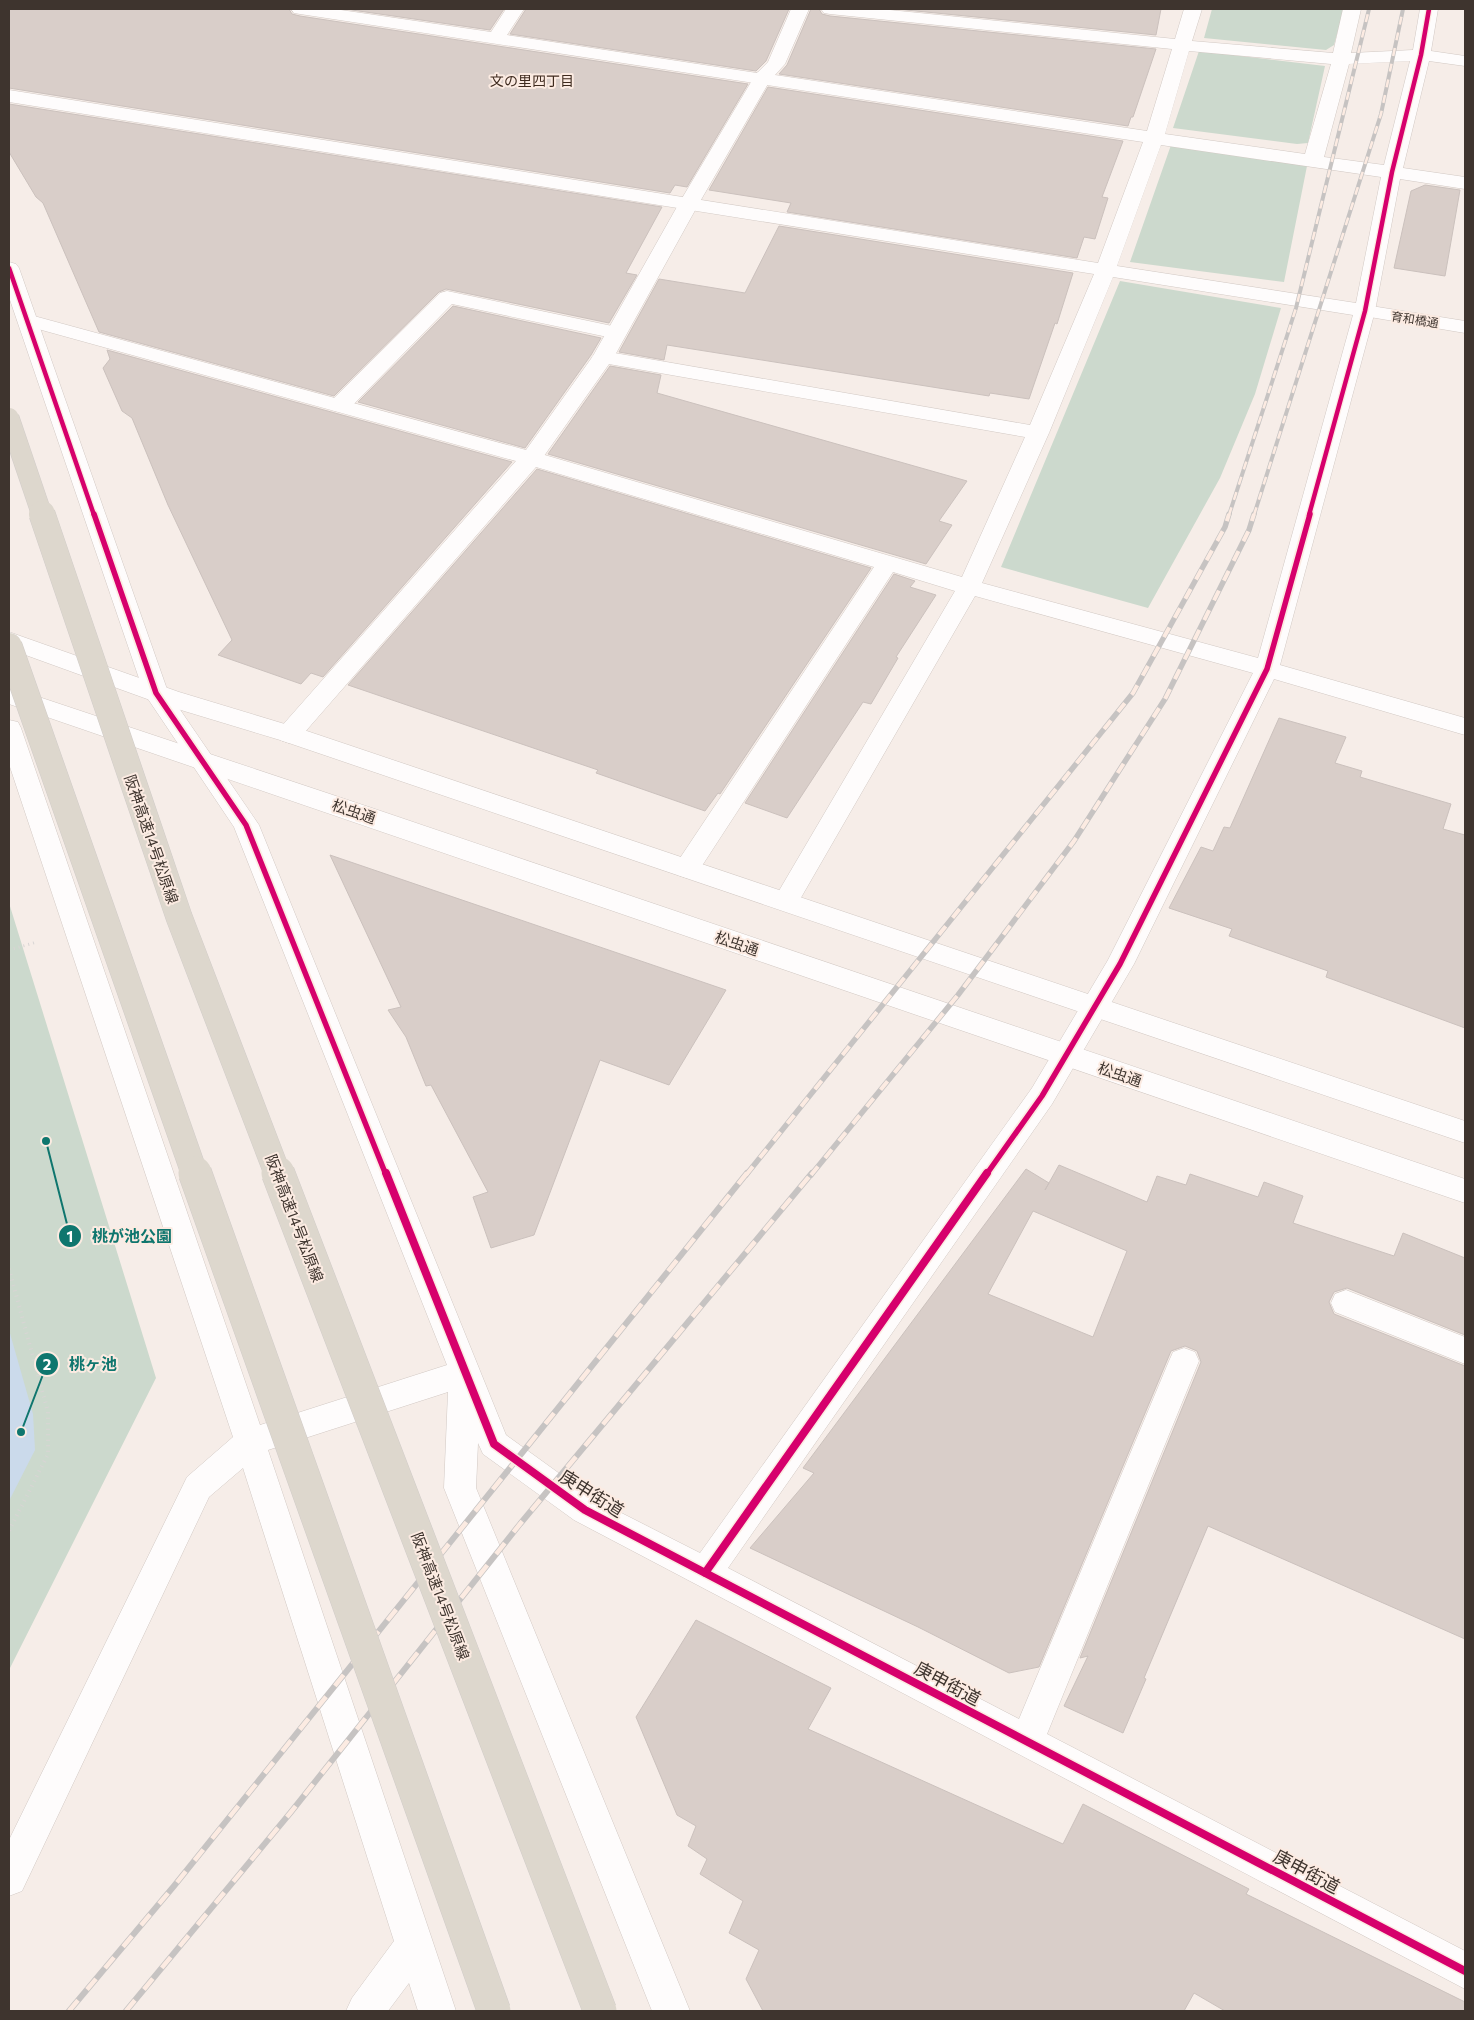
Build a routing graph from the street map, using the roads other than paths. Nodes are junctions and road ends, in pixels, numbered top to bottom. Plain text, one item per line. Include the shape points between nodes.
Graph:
1 (300, 9) edge
2 (515, 9) edge
3 (800, 9) edge
4 (830, 9) edge
5 (1193, 9) edge
6 (1352, 9) edge
7 (1429, 9) edge
8 (496, 38) junction
9 (1181, 45) junction
10 (1421, 55) junction
11 (1341, 59) junction
12 (1465, 61) edge
13 (763, 77) junction
14 (9, 96) edge
15 (1154, 138) junction
16 (1313, 161) junction
17 (1392, 172) junction
18 (1465, 183) edge
19 (688, 205) junction
20 (9, 268) edge
21 (1105, 271) junction
22 (1365, 311) junction
23 (27, 320) junction
24 (1465, 327) edge
25 (617, 333) junction
26 (603, 357) junction
27 (340, 405) junction
28 (9, 418) edge
29 (1038, 433) junction
30 (531, 458) junction
31 (888, 563) junction
32 (969, 587) junction
33 (9, 640) edge
34 (9, 646) edge
35 (1267, 669) junction
36 (156, 693) junction
37 (9, 695) edge
38 (1465, 727) edge
39 (9, 728) edge
40 (289, 734) junction
41 (203, 760) junction
42 (687, 868) junction
43 (786, 901) junction
44 (1095, 1007) junction
45 (1066, 1055) junction
46 (1465, 1132) edge
47 (1465, 1191) edge
48 (1346, 1303) dead end
49 (1465, 1351) edge
50 (1184, 1361) dead end
51 (465, 1373) junction
52 (250, 1442) junction
53 (705, 1573) junction
54 (1027, 1742) junction
55 (9, 1878) edge
56 (414, 1945) junction
57 (1465, 1971) edge
58 (364, 2011) edge
59 (438, 2011) edge
60 (494, 2011) edge
61 (600, 2011) edge
62 (671, 2011) edge

1 - 8 street
2 - 8 street
3 - 13 street via 776,64
4 - 9 street
5 - 9 street
6 - 11 street
7 - 10 street
8 - 13 street
9 - 11 street
9 - 15 street
10 - 11 street
10 - 12 street
10 - 17 street
11 - 16 street
13 - 15 street
13 - 19 street
14 - 19 street, 育和橋通
15 - 16 street
15 - 21 street
16 - 17 street
17 - 18 street
17 - 22 street
19 - 21 street, 育和橋通
19 - 25 street
20 - 23 street, 庚申街道
21 - 22 street, 育和橋通
21 - 29 street
22 - 24 street, 育和橋通
22 - 35 street
23 - 27 street
23 - 36 street, 庚申街道
25 - 26 street
25 - 27 street via 446,297
26 - 29 street
26 - 30 street
27 - 30 street
28 - 61 highway, 阪神高速14号松原線, bridge via 179,917
29 - 32 street
30 - 31 street
30 - 40 street
31 - 32 street
31 - 42 street
32 - 35 street
32 - 43 street
33 - 36 street
34 - 60 highway, bridge via 112,944
35 - 38 street
35 - 44 street via 1120,964
36 - 40 street
36 - 41 street, 庚申街道
37 - 41 street, 松虫通
39 - 52 street
40 - 42 street
41 - 45 street, 松虫通
41 - 51 street, 庚申街道 via 246,825
42 - 43 street
43 - 44 street
44 - 45 street
44 - 46 street
45 - 47 street, 松虫通
45 - 53 street via 1042,1096
48 - 49 street
50 - 54 street
51 - 52 street
51 - 53 street, 庚申街道 via 494,1444 585,1510
51 - 62 street via 460,1488
52 - 55 street via 198,1487
52 - 56 street
53 - 54 street, 庚申街道
54 - 57 street, 庚申街道
56 - 58 street
56 - 59 street

